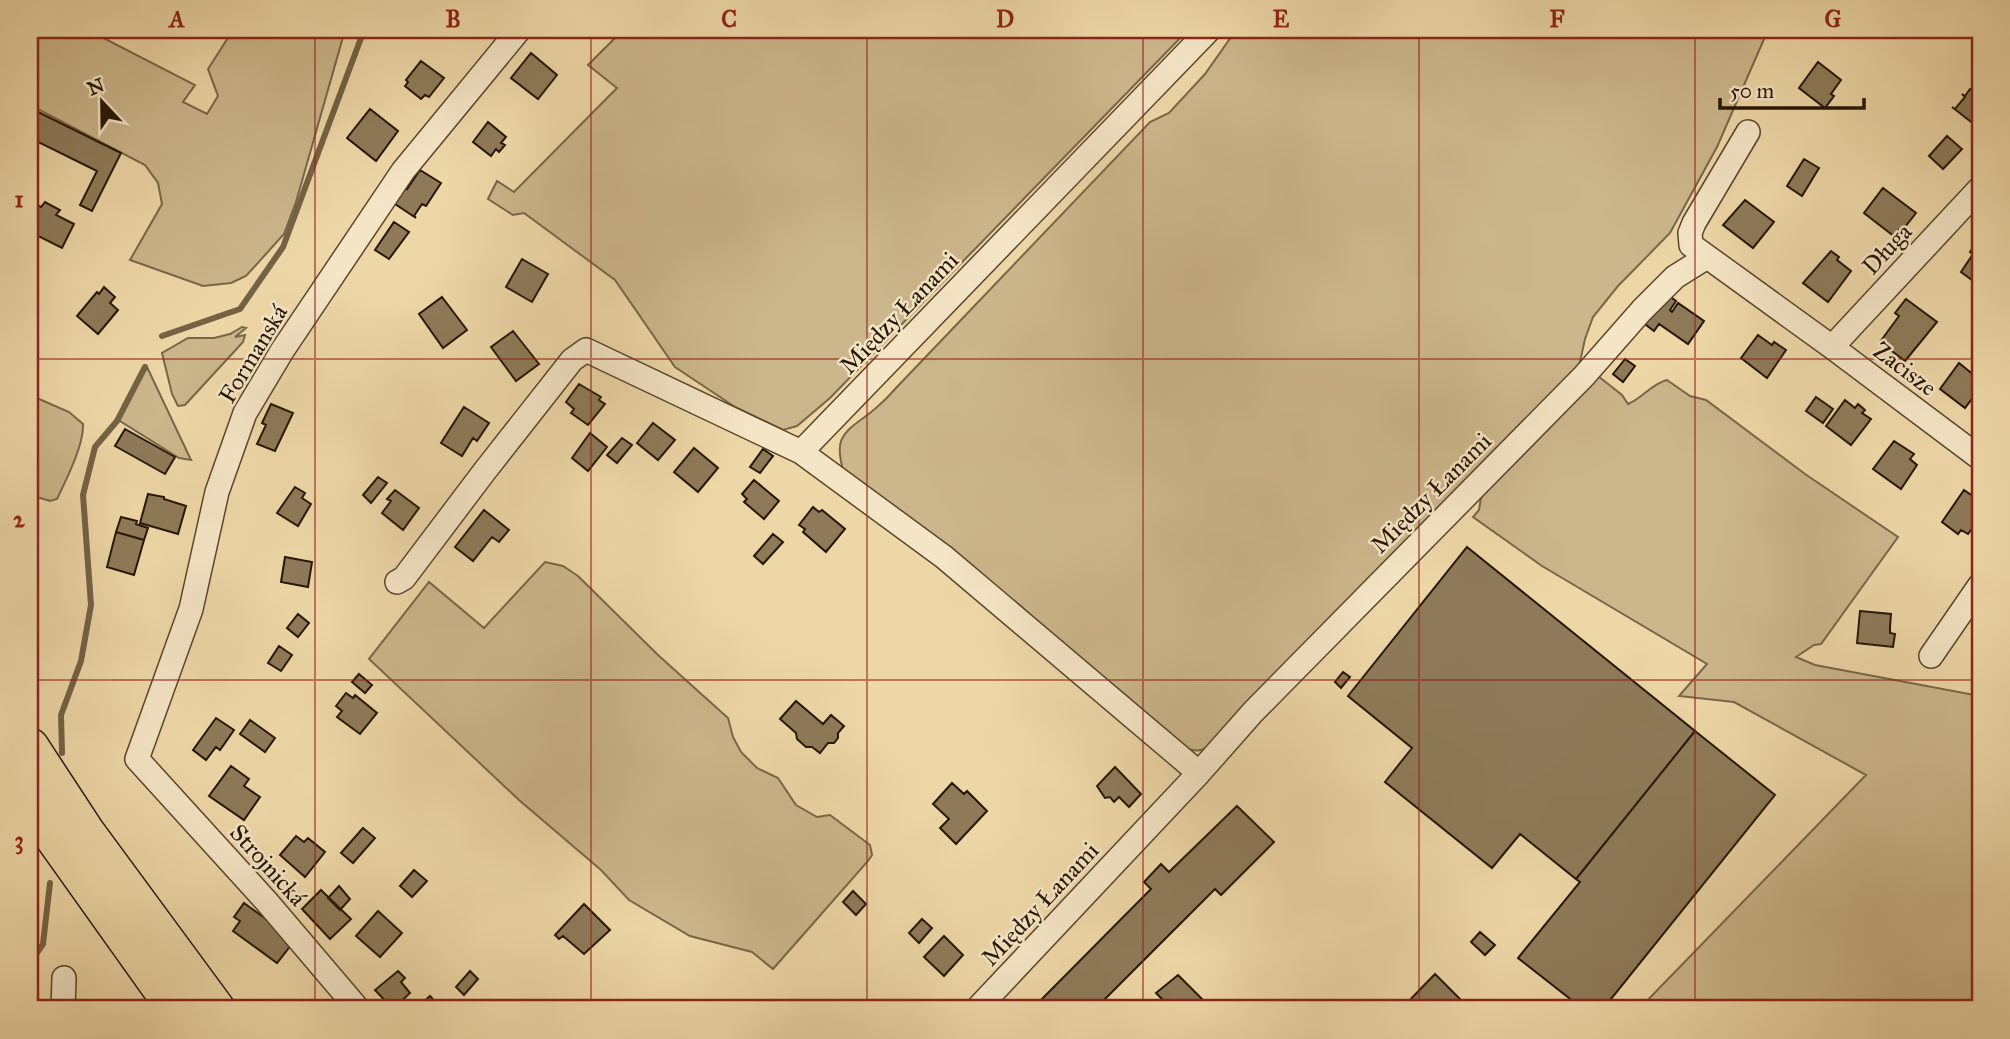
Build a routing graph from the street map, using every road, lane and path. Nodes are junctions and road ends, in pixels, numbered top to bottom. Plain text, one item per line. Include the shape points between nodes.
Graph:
1 (519, 30) edge
2 (1209, 30) edge
3 (1748, 132) dead end
4 (1980, 188) edge
5 (1707, 257) junction
6 (1832, 347) junction
7 (801, 452) junction
8 (1980, 458) edge
9 (397, 582) dead end
10 (1980, 585) edge
11 (1931, 656) dead end
12 (30, 747) edge
13 (137, 759) joint
14 (1199, 773) junction
15 (30, 804) edge
16 (64, 978) dead end
17 (63, 1009) edge
18 (176, 1009) edge
19 (215, 1009) edge
20 (358, 1009) edge
21 (976, 1009) edge

1 - 13 street, Formanská via 403,171 245,413 217,492 191,609
2 - 7 street, Między Łanami
3 - 5 street via 1690,233 1690,245
4 - 6 street, Długa
5 - 6 street
5 - 14 street, Między Łanami via 1675,277 1642,310 1584,376 1253,712
6 - 8 street, Zacisze
7 - 9 street via 586,350 572,360
7 - 14 street via 944,557
10 - 11 street
12 - 19 highway via 85,831
13 - 20 street, Strojnická
14 - 21 street, Między Łanami
15 - 18 highway
16 - 17 street

